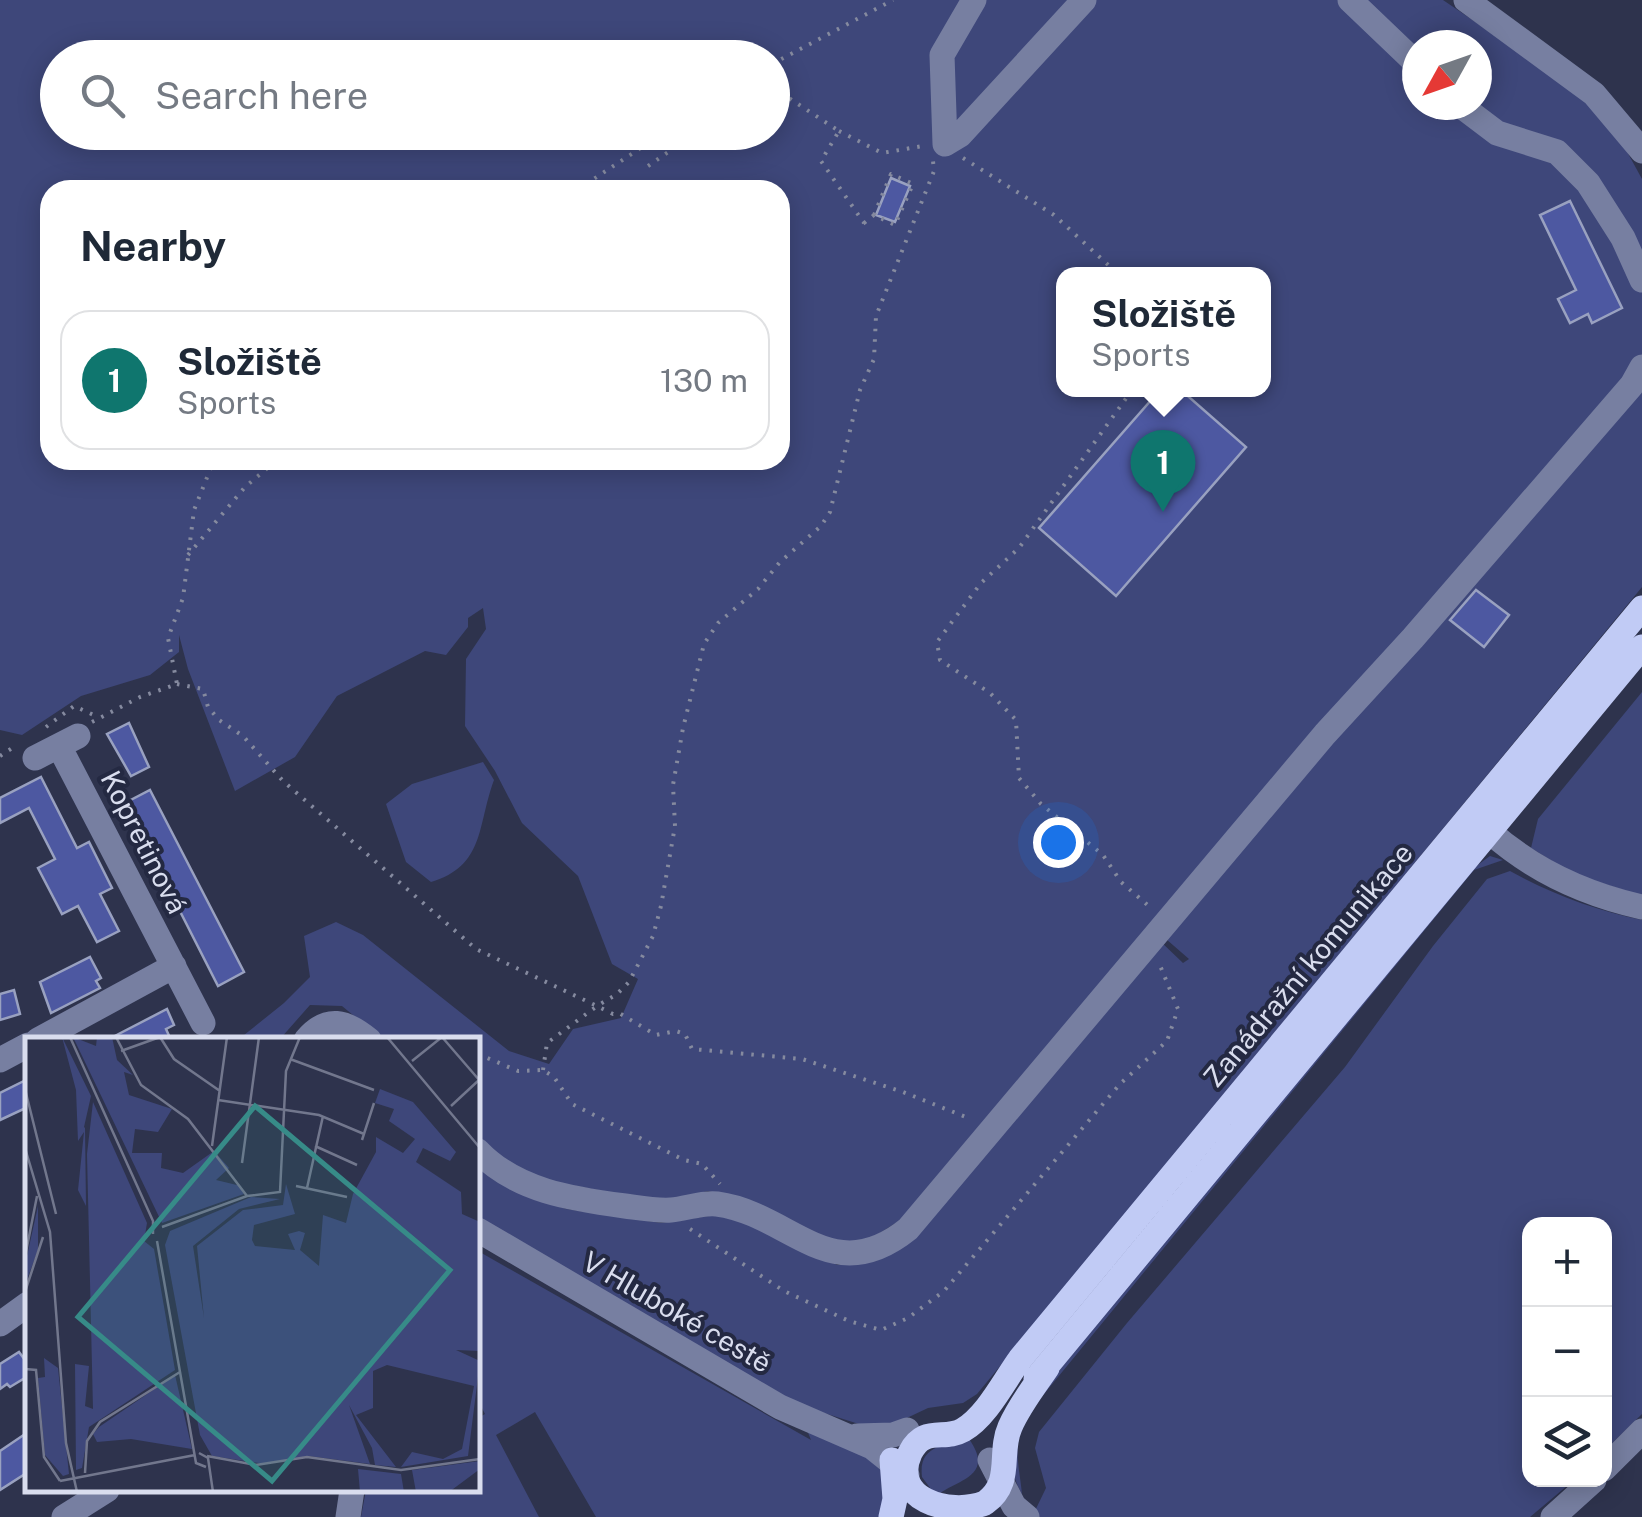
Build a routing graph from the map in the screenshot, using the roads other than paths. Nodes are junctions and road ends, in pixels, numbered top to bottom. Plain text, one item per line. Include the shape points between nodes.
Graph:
1 (974, 0) edge
2 (1084, 0) edge
3 (1350, 0) edge
4 (1466, 0) edge
5 (1402, 50) edge
6 (1480, 120) edge
7 (1642, 151) edge
8 (1642, 280) edge
9 (1642, 368) edge
10 (1642, 608) edge
11 (1642, 647) edge
12 (35, 758) dead end
13 (1490, 832) junction
14 (1642, 907) edge
15 (174, 966) junction
16 (202, 1023) dead end
17 (44, 1037) edge
18 (308, 1037) edge
19 (364, 1037) edge
20 (25, 1047) edge
21 (0, 1060) edge
22 (480, 1153) edge
23 (480, 1231) edge
24 (25, 1306) edge
25 (0, 1324) edge
26 (1047, 1368) junction
27 (960, 1420) junction
28 (907, 1430) junction
29 (1642, 1432) edge
30 (852, 1436) junction
31 (989, 1455) junction
32 (1612, 1461) edge
33 (903, 1473) junction
34 (1586, 1487) edge
35 (104, 1492) edge
36 (352, 1492) edge
37 (1014, 1502) edge
38 (946, 1514) edge
39 (64, 1517) edge
40 (348, 1517) edge
41 (892, 1517) edge
42 (906, 1517) edge
43 (1553, 1517) edge

1 - 2 street via 942,55 938,144 960,135
3 - 5 street
4 - 7 street via 1594,94
6 - 8 street via 1497,133 1557,152 1588,182
9 - 22 street via 890,1244 843,1254 714,1204 655,1210 555,1194 508,1176
10 - 27 main road, Zanádražní komunikace via 1020,1359
11 - 13 main road, Zanádražní komunikace
12 - 15 street, Kopretinová via 69,741
13 - 14 street via 1544,872
13 - 26 main road, Zanádražní komunikace
15 - 16 street, Kopretinová
15 - 17 street
18 - 19 street via 331,1022
20 - 21 street
23 - 30 street, V Hluboké cestě via 780,1408
24 - 25 street
26 - 31 main road, Zanádražní komunikace via 998,1421
26 - 37 main road, Zanádražní komunikace via 1008,1432
27 - 28 main road via 924,1419
27 - 31 main road via 980,1433
27 - 33 main road via 956,1433 920,1440
28 - 30 street, V Hluboké cestě
28 - 33 main road via 897,1444
29 - 32 street
30 - 33 street, V Hluboké cestě
31 - 37 street
31 - 38 main road, Zanádražní komunikace via 986,1477 975,1491 946,1500
33 - 38 main road via 918,1498
33 - 41 main road
33 - 42 main road via 912,1505
34 - 43 street
35 - 39 street
36 - 40 street
37 - 38 main road

